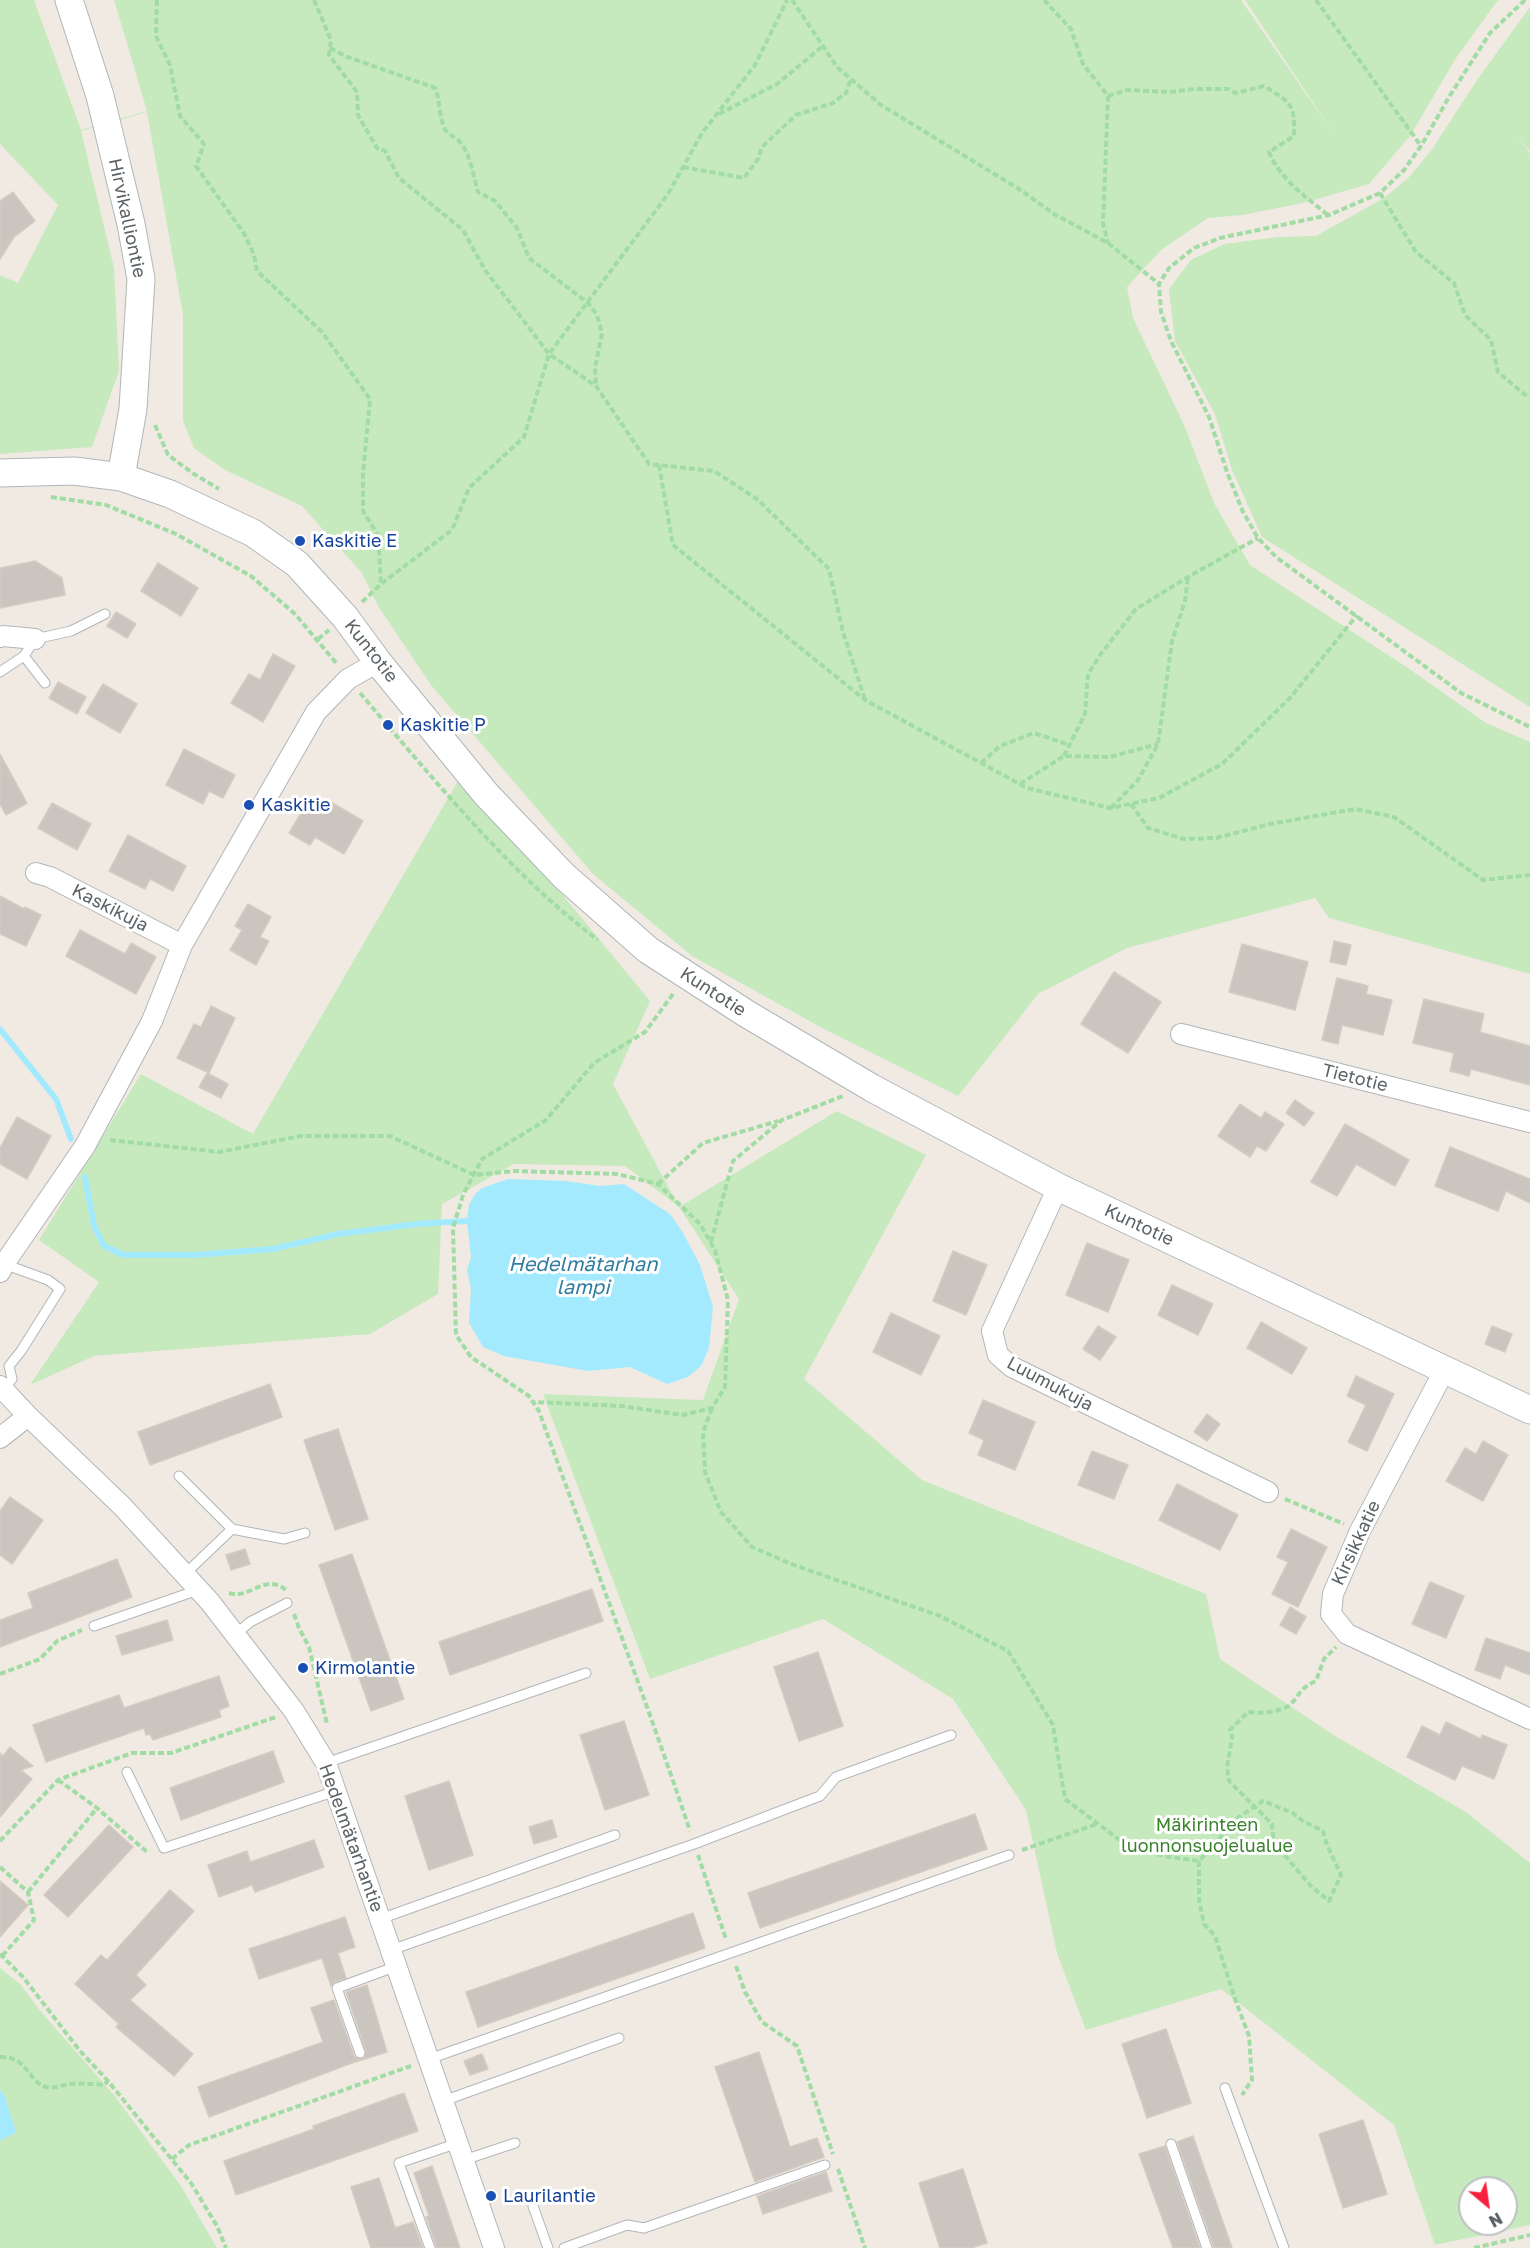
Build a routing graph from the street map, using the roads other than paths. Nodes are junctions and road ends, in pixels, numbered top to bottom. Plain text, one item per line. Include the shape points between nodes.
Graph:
1 (69, 0) edge
2 (0, 473) edge
3 (121, 477) junction
4 (105, 614) dead end
5 (0, 637) edge
6 (35, 639) junction
7 (24, 656) junction
8 (378, 662) junction
9 (0, 672) edge
10 (45, 683) dead end
11 (36, 873) dead end
12 (182, 945) junction
13 (1181, 1034) dead end
14 (1530, 1122) edge
15 (1058, 1187) junction
16 (2, 1268) edge
17 (1444, 1369) junction
18 (2, 1389) edge
19 (1530, 1410) edge
20 (28, 1416) junction
21 (0, 1438) edge
22 (179, 1476) dead end
23 (1268, 1492) road end
24 (232, 1529) junction
25 (305, 1533) dead end
26 (185, 1574) junction
27 (198, 1590) junction
28 (287, 1603) dead end
29 (94, 1626) road end
30 (236, 1634) junction
31 (586, 1673) dead end
32 (1530, 1719) edge
33 (951, 1735) dead end
34 (326, 1763) junction
35 (127, 1772) dead end
36 (336, 1791) junction
37 (615, 1835) dead end
38 (1009, 1855) road end
39 (380, 1919) junction
40 (394, 1958) junction
41 (619, 2038) dead end
42 (360, 2053) dead end
43 (429, 2059) junction
44 (1225, 2088) dead end
45 (443, 2101) junction
46 (515, 2143) dead end
47 (1171, 2144) dead end
48 (461, 2151) junction
49 (825, 2165) dead end
50 (533, 2206) dead end
51 (430, 2248) edge
52 (494, 2248) edge
53 (548, 2248) edge
54 (564, 2248) edge
55 (1207, 2248) edge
56 (1284, 2248) edge

1 - 3 street, Hirvikalliontie via 100,96 141,279 133,408
2 - 3 street, Kuntotie via 74,471
3 - 8 street, Kuntotie via 170,494 253,533 297,564 351,612
4 - 6 lane via 71,631
5 - 6 street
6 - 7 lane
7 - 9 lane
7 - 10 lane
8 - 12 street via 348,679 316,712
8 - 15 street, Kuntotie via 486,794 564,876 648,950 872,1088
11 - 12 street, Kaskikuja via 51,877
12 - 16 street via 152,1021 89,1138
13 - 14 street, Tietotie
15 - 17 street, Kuntotie
15 - 23 street, Luumukuja via 992,1331 998,1355 1012,1367
16 - 18 lane via 48,1280 60,1289 9,1366 12,1378
17 - 19 street, Kuntotie
17 - 32 street, Kirsikkatie via 1360,1531 1333,1594 1331,1614 1347,1634
18 - 20 street, Hedelmätarhantie
20 - 21 street
20 - 26 street, Hedelmätarhantie via 122,1506
22 - 24 lane
24 - 25 lane via 284,1539
24 - 26 lane
26 - 27 street, Hedelmätarhantie
27 - 29 lane
27 - 30 street, Hedelmätarhantie
28 - 30 lane
30 - 34 street, Hedelmätarhantie via 294,1711
31 - 34 lane
33 - 40 lane via 836,1777 820,1796
34 - 36 street, Hedelmätarhantie
35 - 36 lane via 164,1848
36 - 39 street, Hedelmätarhantie
37 - 39 lane
38 - 43 lane
39 - 40 street, Hedelmätarhantie
40 - 42 lane via 337,1988
40 - 43 street, Hedelmätarhantie
41 - 45 lane
43 - 45 street, Hedelmätarhantie
44 - 56 lane
45 - 48 street, Hedelmätarhantie
46 - 48 lane
47 - 55 lane
48 - 51 lane via 399,2163
48 - 52 street, Hedelmätarhantie
49 - 54 lane via 644,2228 627,2225
50 - 53 lane

